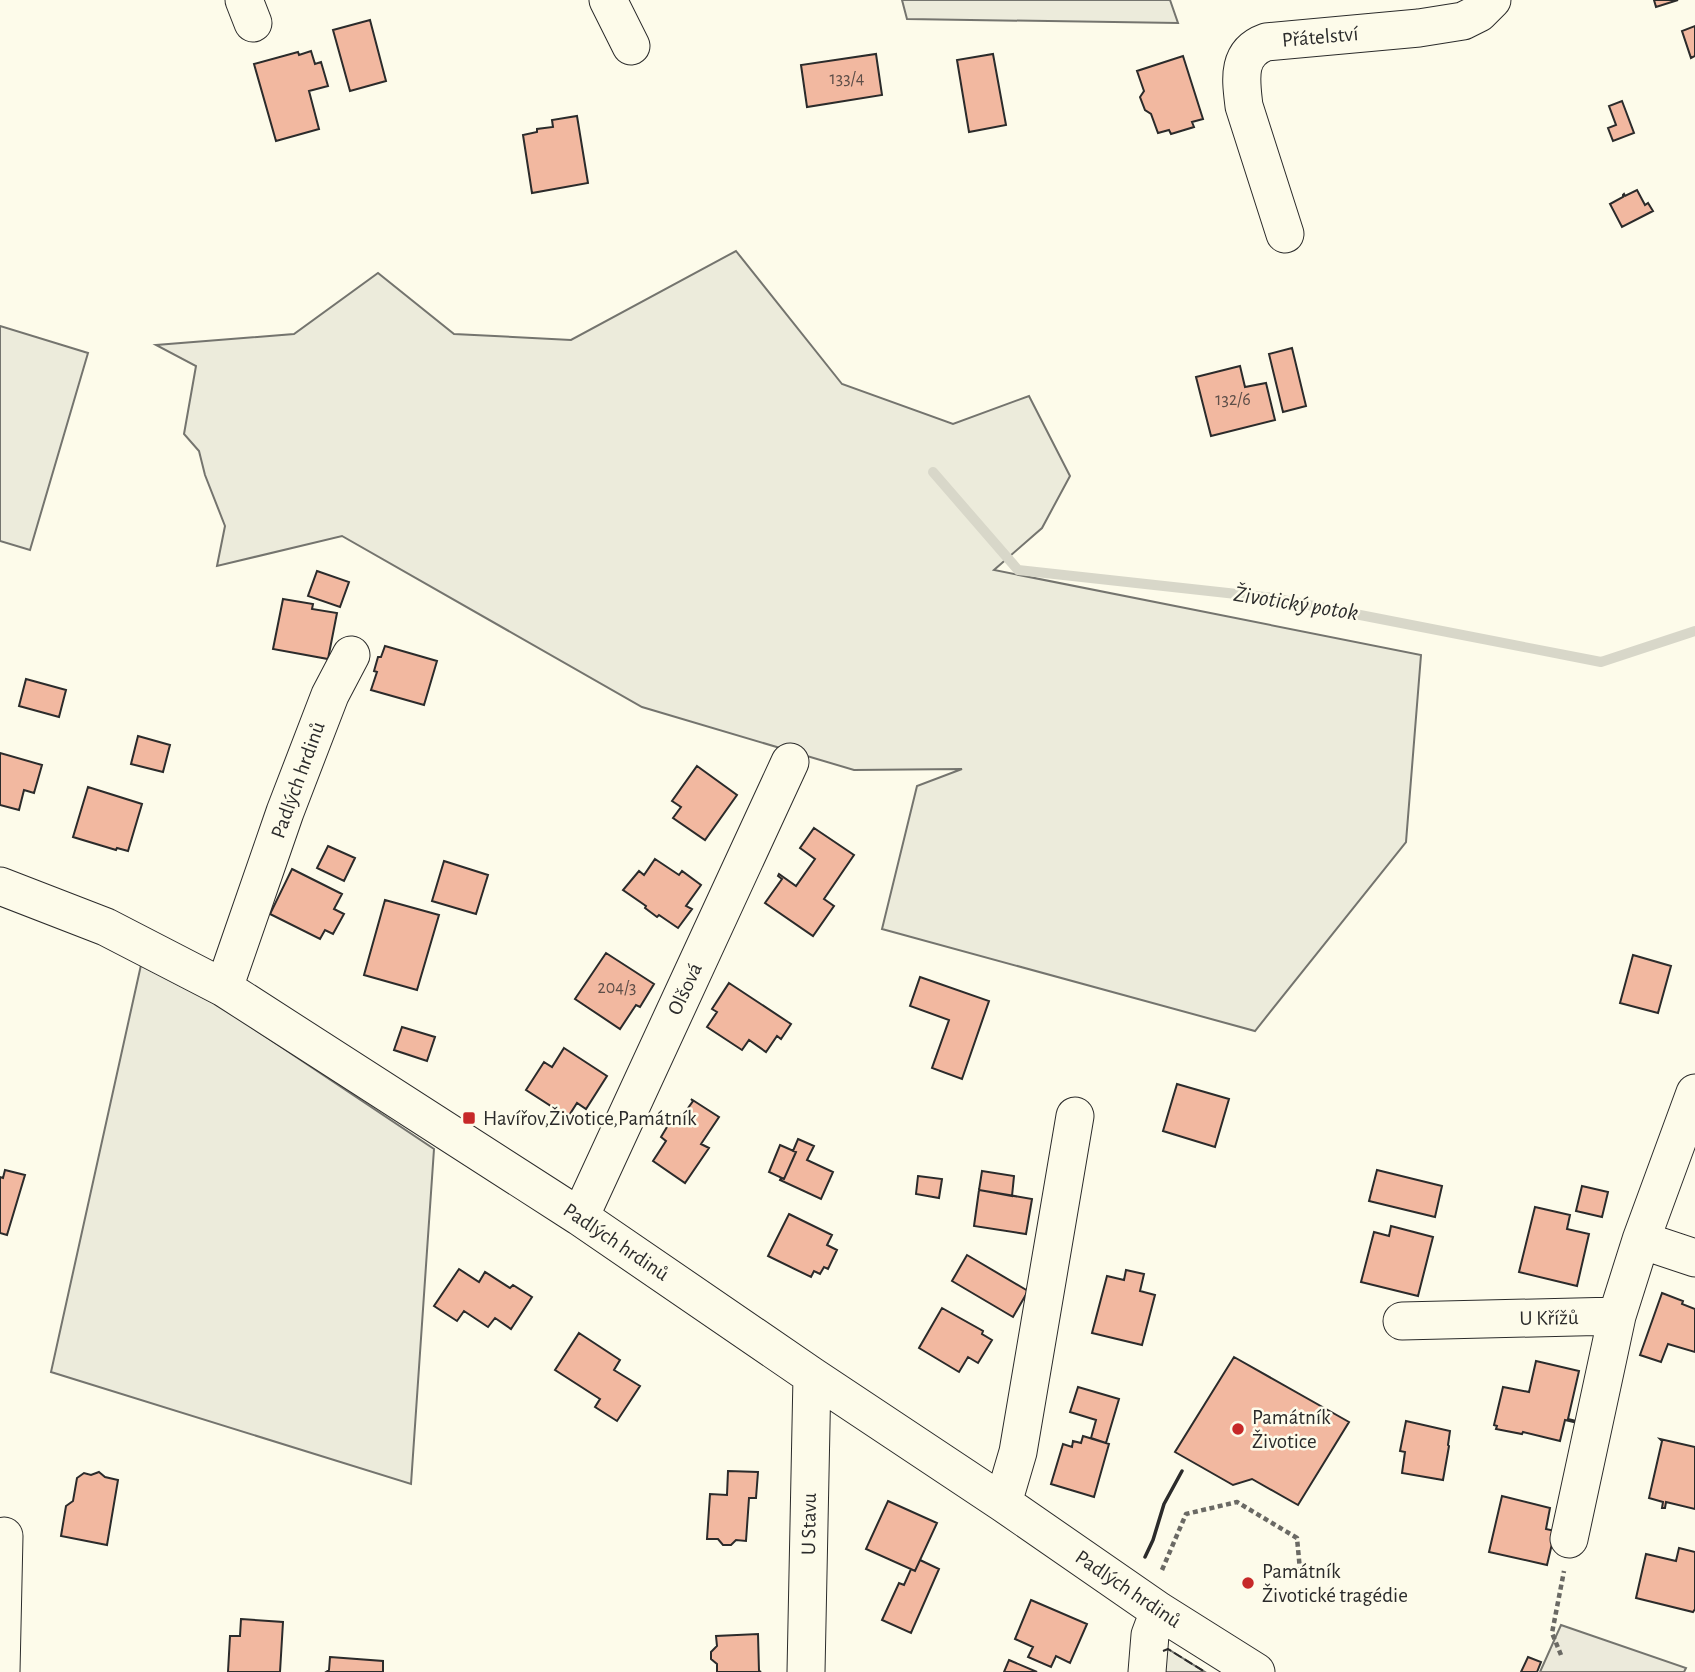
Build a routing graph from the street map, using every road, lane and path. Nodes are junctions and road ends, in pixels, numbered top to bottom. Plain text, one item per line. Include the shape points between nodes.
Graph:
1 (608, 0) edge
2 (1492, 0) edge
3 (631, 46) dead end
4 (1285, 234) dead end
5 (352, 655) dead end
6 (790, 762) dead end
7 (0, 886) edge
8 (224, 988) junction
9 (1695, 1093) edge
10 (1075, 1116) dead end
11 (580, 1217) junction
12 (1641, 1240) junction
13 (1695, 1258) edge
14 (1618, 1316) junction
15 (1402, 1321) dead end
16 (812, 1376) junction
17 (1003, 1503) junction
18 (4, 1536) dead end
19 (1569, 1539) joint
20 (1300, 1570) dead end
21 (1153, 1607) junction
22 (1561, 1655) dead end
23 (1, 1672) edge
24 (806, 1672) edge
25 (1147, 1672) edge
26 (1256, 1672) edge

1 - 3 street
2 - 4 street, Přátelství via 1463,21 1266,43 1249,53 1242,67 1244,106
5 - 8 street, Padlých hrdinů via 330,695 285,812
6 - 11 street, Olšová
7 - 8 street, Padlých hrdinů via 106,927
8 - 11 street, Padlých hrdinů
9 - 12 street
10 - 17 street via 1018,1452
11 - 16 street, Padlých hrdinů
12 - 13 street
12 - 14 street
14 - 15 street, U Křížů
14 - 19 street
16 - 17 street, Padlých hrdinů
16 - 24 street, U Stavu
17 - 21 street, Padlých hrdinů
18 - 23 street
19 - 22 path via 1552,1633
20 - 21 path via 1297,1538 1237,1502 1186,1514
21 - 25 street
21 - 26 street, Padlých hrdinů

